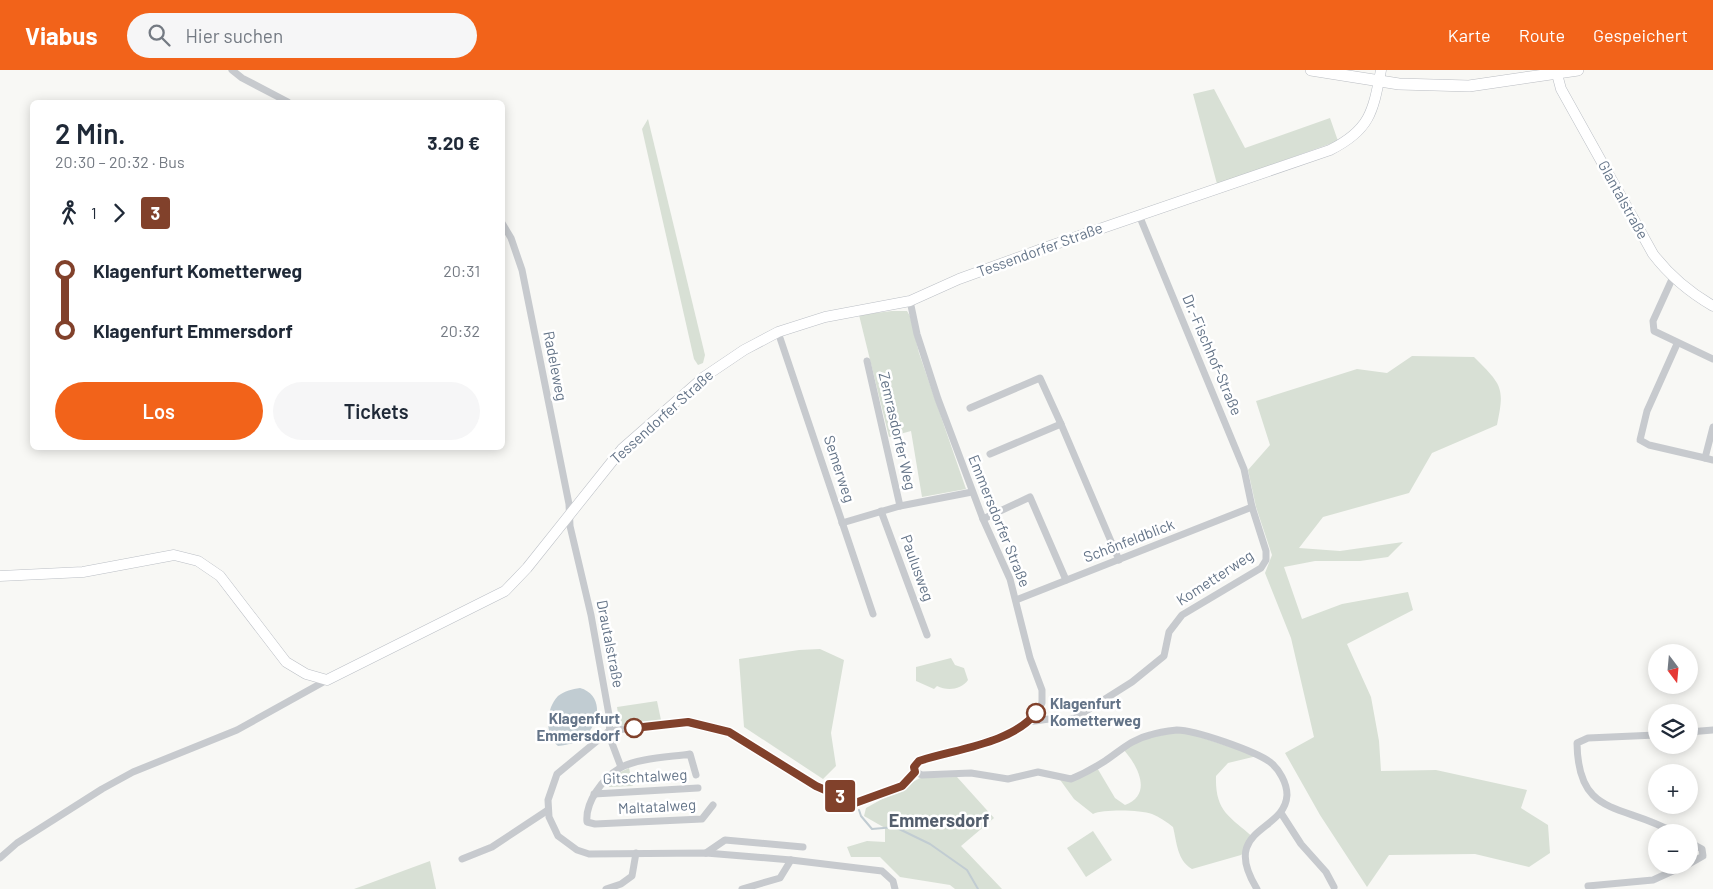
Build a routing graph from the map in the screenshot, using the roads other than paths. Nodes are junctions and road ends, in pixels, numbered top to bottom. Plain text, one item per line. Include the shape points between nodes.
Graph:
1 (232, 70) edge
2 (1310, 70) edge
3 (1380, 70) edge
4 (1578, 70) edge
5 (1557, 74) junction
6 (1378, 82) junction
7 (284, 100) edge
8 (1139, 215) junction
9 (505, 228) edge
10 (1673, 277) junction
11 (910, 301) junction
12 (1713, 306) edge
13 (778, 332) junction
14 (1677, 344) junction
15 (1713, 359) edge
16 (867, 362) dead end
17 (970, 408) dead end
18 (1061, 424) junction
19 (1713, 427) edge
20 (990, 454) dead end
21 (1709, 459) edge
22 (972, 492) junction
23 (900, 506) junction
24 (1252, 507) junction
25 (881, 511) junction
26 (569, 517) junction
27 (983, 519) junction
28 (842, 523) junction
29 (1119, 560) junction
30 (0, 576) edge
31 (1066, 580) junction
32 (1016, 600) junction
33 (873, 614) dead end
34 (927, 635) dead end
35 (327, 680) junction
36 (1042, 703) junction
37 (1049, 719) junction
38 (1028, 722) junction
39 (1713, 730) edge
40 (609, 731) junction
41 (1698, 731) edge
42 (1648, 734) edge
43 (621, 767) junction
44 (915, 772) junction
45 (696, 775) dead end
46 (698, 788) dead end
47 (594, 794) junction
48 (713, 804) dead end
49 (548, 810) junction
50 (1281, 814) junction
51 (1653, 824) edge
52 (803, 847) dead end
53 (1698, 847) edge
54 (636, 853) junction
55 (706, 853) junction
56 (0, 858) edge
57 (462, 858) dead end
58 (1698, 858) edge
59 (791, 860) junction
60 (1666, 874) edge
61 (1588, 886) dead end
62 (1334, 887) dead end
63 (606, 889) edge
64 (742, 889) edge
65 (895, 889) edge
66 (1257, 889) edge

1 - 7 street
2 - 6 main road
3 - 6 street, Tessendorfer Straße
4 - 5 main road
5 - 6 main road via 1468,86
5 - 10 street, Glantalstraße via 1561,89 1653,254
6 - 8 street, Tessendorfer Straße via 1368,121 1347,142
8 - 11 street, Tessendorfer Straße via 968,276
8 - 24 street, Dr.-Fischhof-Straße via 1244,468
9 - 26 street, Radeleweg via 522,270
10 - 12 street, Glantalstraße
10 - 14 street via 1653,327 1658,335
11 - 13 street, Tessendorfer Straße via 825,317
11 - 22 street, Emmersdorfer Straße via 926,362
13 - 26 street, Tessendorfer Straße via 704,377 622,449
13 - 28 street, Semerweg
14 - 15 street
14 - 21 street via 1647,411 1640,440
16 - 23 street, Zemrasdorfer Weg
17 - 18 street via 1040,378
18 - 20 street
18 - 29 street
19 - 21 street
22 - 23 street
22 - 27 street, Emmersdorfer Straße
23 - 25 street
24 - 29 street, Schönfeldblick
24 - 37 street, Kometterweg via 1266,551 1266,560 1261,568 1182,615 1169,632 1164,656 1132,682 1075,718 1063,721
25 - 28 street
25 - 34 street, Paulusweg
26 - 35 street, Tessendorfer Straße via 504,591
26 - 40 street, Drautalstraße via 610,715
27 - 31 street via 1030,497
27 - 32 street, Emmersdorfer Straße
28 - 33 street, Semerweg
29 - 31 street, Schönfeldblick
30 - 35 street via 83,572 174,556 198,561 220,576 286,662 306,674
31 - 32 street, Schönfeldblick
32 - 36 street, Emmersdorfer Straße via 1030,658 1041,686
35 - 56 street via 237,730 133,772 17,843
36 - 37 street
36 - 38 street
37 - 38 street, Kometterweg
38 - 44 street via 1006,735 919,761 914,767
39 - 41 street
40 - 43 street, Drautalstraße
40 - 44 street via 678,722 697,723 729,732 816,786 855,803 902,786
40 - 49 street via 557,774 551,787
42 - 51 street via 1588,738 1577,743 1578,763 1591,796
43 - 45 street via 690,754
43 - 47 street
44 - 50 street via 922,775 971,773 1008,779 1038,772 1072,779 1105,761 1128,743 1148,735 1178,730 1226,743 1270,762 1284,779 1287,794
46 - 47 street, Gitschtalweg
47 - 48 street, Maltatalweg via 586,814 587,822 595,824 702,819
49 - 54 street via 558,836 576,850 600,855
49 - 57 street via 492,847
50 - 62 street
50 - 66 street via 1254,833 1244,857 1244,864
52 - 55 street via 725,840
53 - 58 street via 1703,856
54 - 55 street
54 - 63 street via 632,876
55 - 59 street
59 - 64 street via 780,878
59 - 65 street via 882,872 893,881
60 - 61 street via 1653,880

